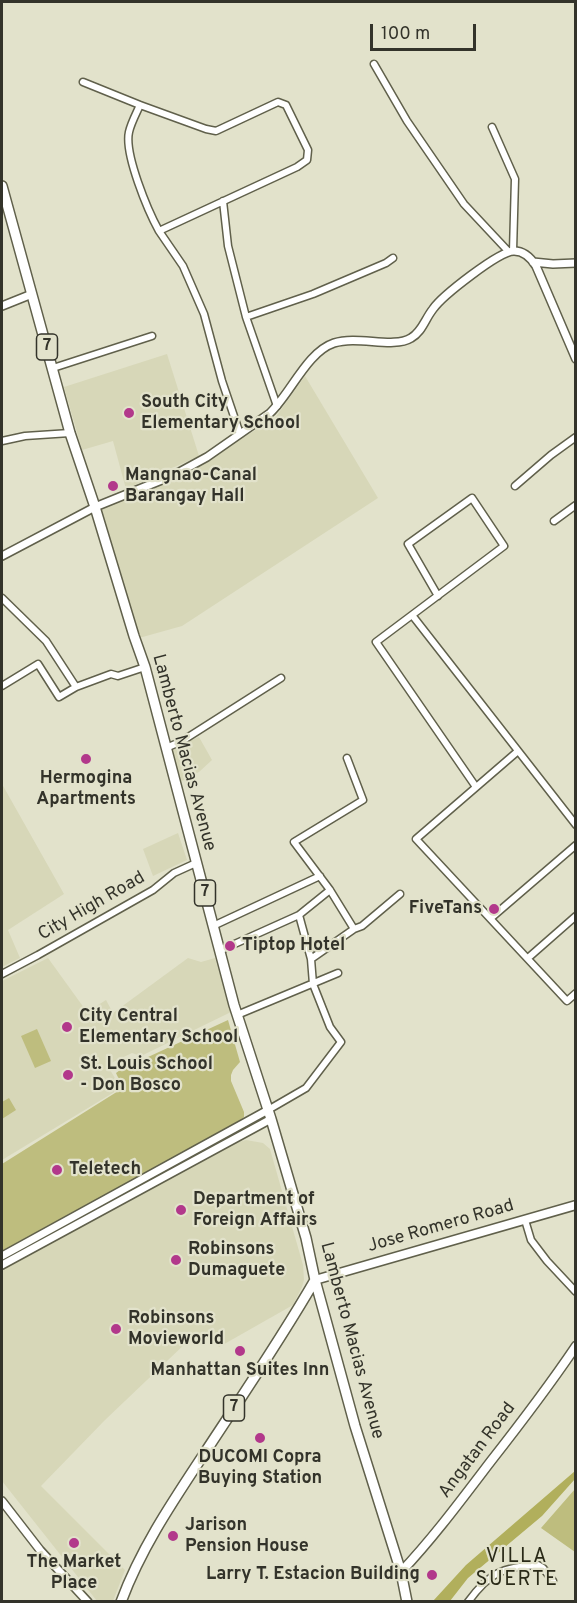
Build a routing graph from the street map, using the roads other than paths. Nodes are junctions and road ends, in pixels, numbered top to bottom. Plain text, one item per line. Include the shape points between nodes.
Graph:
1 (374, 64) dead end
2 (83, 82) dead end
3 (140, 105) junction
4 (492, 127) dead end
5 (2, 186) edge
6 (224, 201) junction
7 (159, 231) junction
8 (511, 251) junction
9 (393, 258) dead end
10 (533, 262) junction
11 (576, 263) edge
12 (32, 294) junction
13 (2, 306) edge
14 (246, 317) junction
15 (152, 336) dead end
16 (576, 359) edge
17 (53, 368) junction
18 (277, 406) junction
19 (70, 433) junction
20 (240, 434) junction
21 (576, 437) edge
22 (2, 441) edge
23 (515, 486) dead end
24 (576, 505) edge
25 (95, 507) junction
26 (554, 521) dead end
27 (2, 556) edge
28 (438, 596) junction
29 (2, 598) edge
30 (412, 615) junction
31 (145, 667) junction
32 (280, 678) dead end
33 (2, 686) edge
34 (76, 687) junction
35 (166, 747) junction
36 (518, 752) junction
37 (347, 758) dead end
38 (476, 787) junction
39 (576, 825) edge
40 (576, 845) edge
41 (196, 863) junction
42 (320, 876) junction
43 (330, 890) junction
44 (400, 894) dead end
45 (299, 915) junction
46 (576, 916) edge
47 (492, 918) junction
48 (213, 926) junction
49 (354, 929) junction
50 (219, 951) junction
51 (528, 958) junction
52 (310, 959) junction
53 (338, 973) dead end
54 (2, 974) edge
55 (313, 984) junction
56 (576, 993) edge
57 (237, 1015) junction
58 (270, 1115) junction
59 (576, 1205) edge
60 (525, 1220) junction
61 (2, 1261) edge
62 (315, 1280) junction
63 (576, 1292) edge
64 (576, 1346) edge
65 (2, 1501) edge
66 (401, 1572) junction
67 (553, 1581) dead end
68 (88, 1602) edge
69 (121, 1602) edge
70 (407, 1602) edge
71 (468, 1602) edge

1 - 8 street via 407,121 464,204
2 - 3 street
3 - 6 street via 216,131 278,102 286,105 308,150 308,160
3 - 7 street via 128,132 129,146 140,189
4 - 8 street via 515,179
5 - 12 main road, Lamberto Macias Avenue / 7
6 - 7 street
6 - 14 street via 228,246
7 - 20 street via 183,266 204,314
8 - 10 street via 523,253
8 - 18 street via 438,302 411,339 348,340 327,346
9 - 14 street via 313,294
10 - 11 street
10 - 16 street
12 - 13 street
12 - 17 main road, Lamberto Macias Avenue / 7
14 - 18 street
15 - 17 street
17 - 19 main road, Lamberto Macias Avenue / 7
18 - 20 street
19 - 22 street
19 - 25 main road, Lamberto Macias Avenue / 7
20 - 25 street via 174,475
21 - 23 street
24 - 26 street
25 - 27 street
25 - 31 main road, Lamberto Macias Avenue / 7
28 - 28 street via 408,544 472,498 504,546
28 - 30 street
29 - 34 street via 46,641
30 - 36 street
30 - 38 street via 376,642
31 - 34 street
31 - 35 main road, Lamberto Macias Avenue / 7
32 - 35 street via 182,741
33 - 34 street via 38,664 59,697
35 - 41 main road, Lamberto Macias Avenue / 7
36 - 38 street
36 - 39 street
37 - 42 street via 363,800 294,842
38 - 47 street via 416,839
40 - 47 street
41 - 48 main road, Lamberto Macias Avenue / 7
41 - 54 street, City High Road
42 - 43 street
42 - 48 street
43 - 45 street
43 - 49 street
44 - 49 street
45 - 50 street
45 - 52 street
46 - 51 street
47 - 51 street
48 - 50 main road, Lamberto Macias Avenue / 7
49 - 52 street
50 - 57 main road, Lamberto Macias Avenue / 7
51 - 56 street via 567,1001
52 - 55 street
53 - 55 street
55 - 57 street
55 - 58 street via 330,1027 341,1042 306,1088
57 - 58 main road, Lamberto Macias Avenue / 7
58 - 61 street
58 - 62 main road, Lamberto Macias Avenue / 7
59 - 60 main road, Jose Romero Road
60 - 62 main road, Jose Romero Road
60 - 63 street via 531,1240
62 - 66 main road, Lamberto Macias Avenue / 7
62 - 69 main road, 7 via 162,1518
64 - 66 main road, Angatan Road via 463,1498
65 - 68 street
66 - 70 main road, 7
67 - 71 street via 538,1565 510,1568 483,1582

